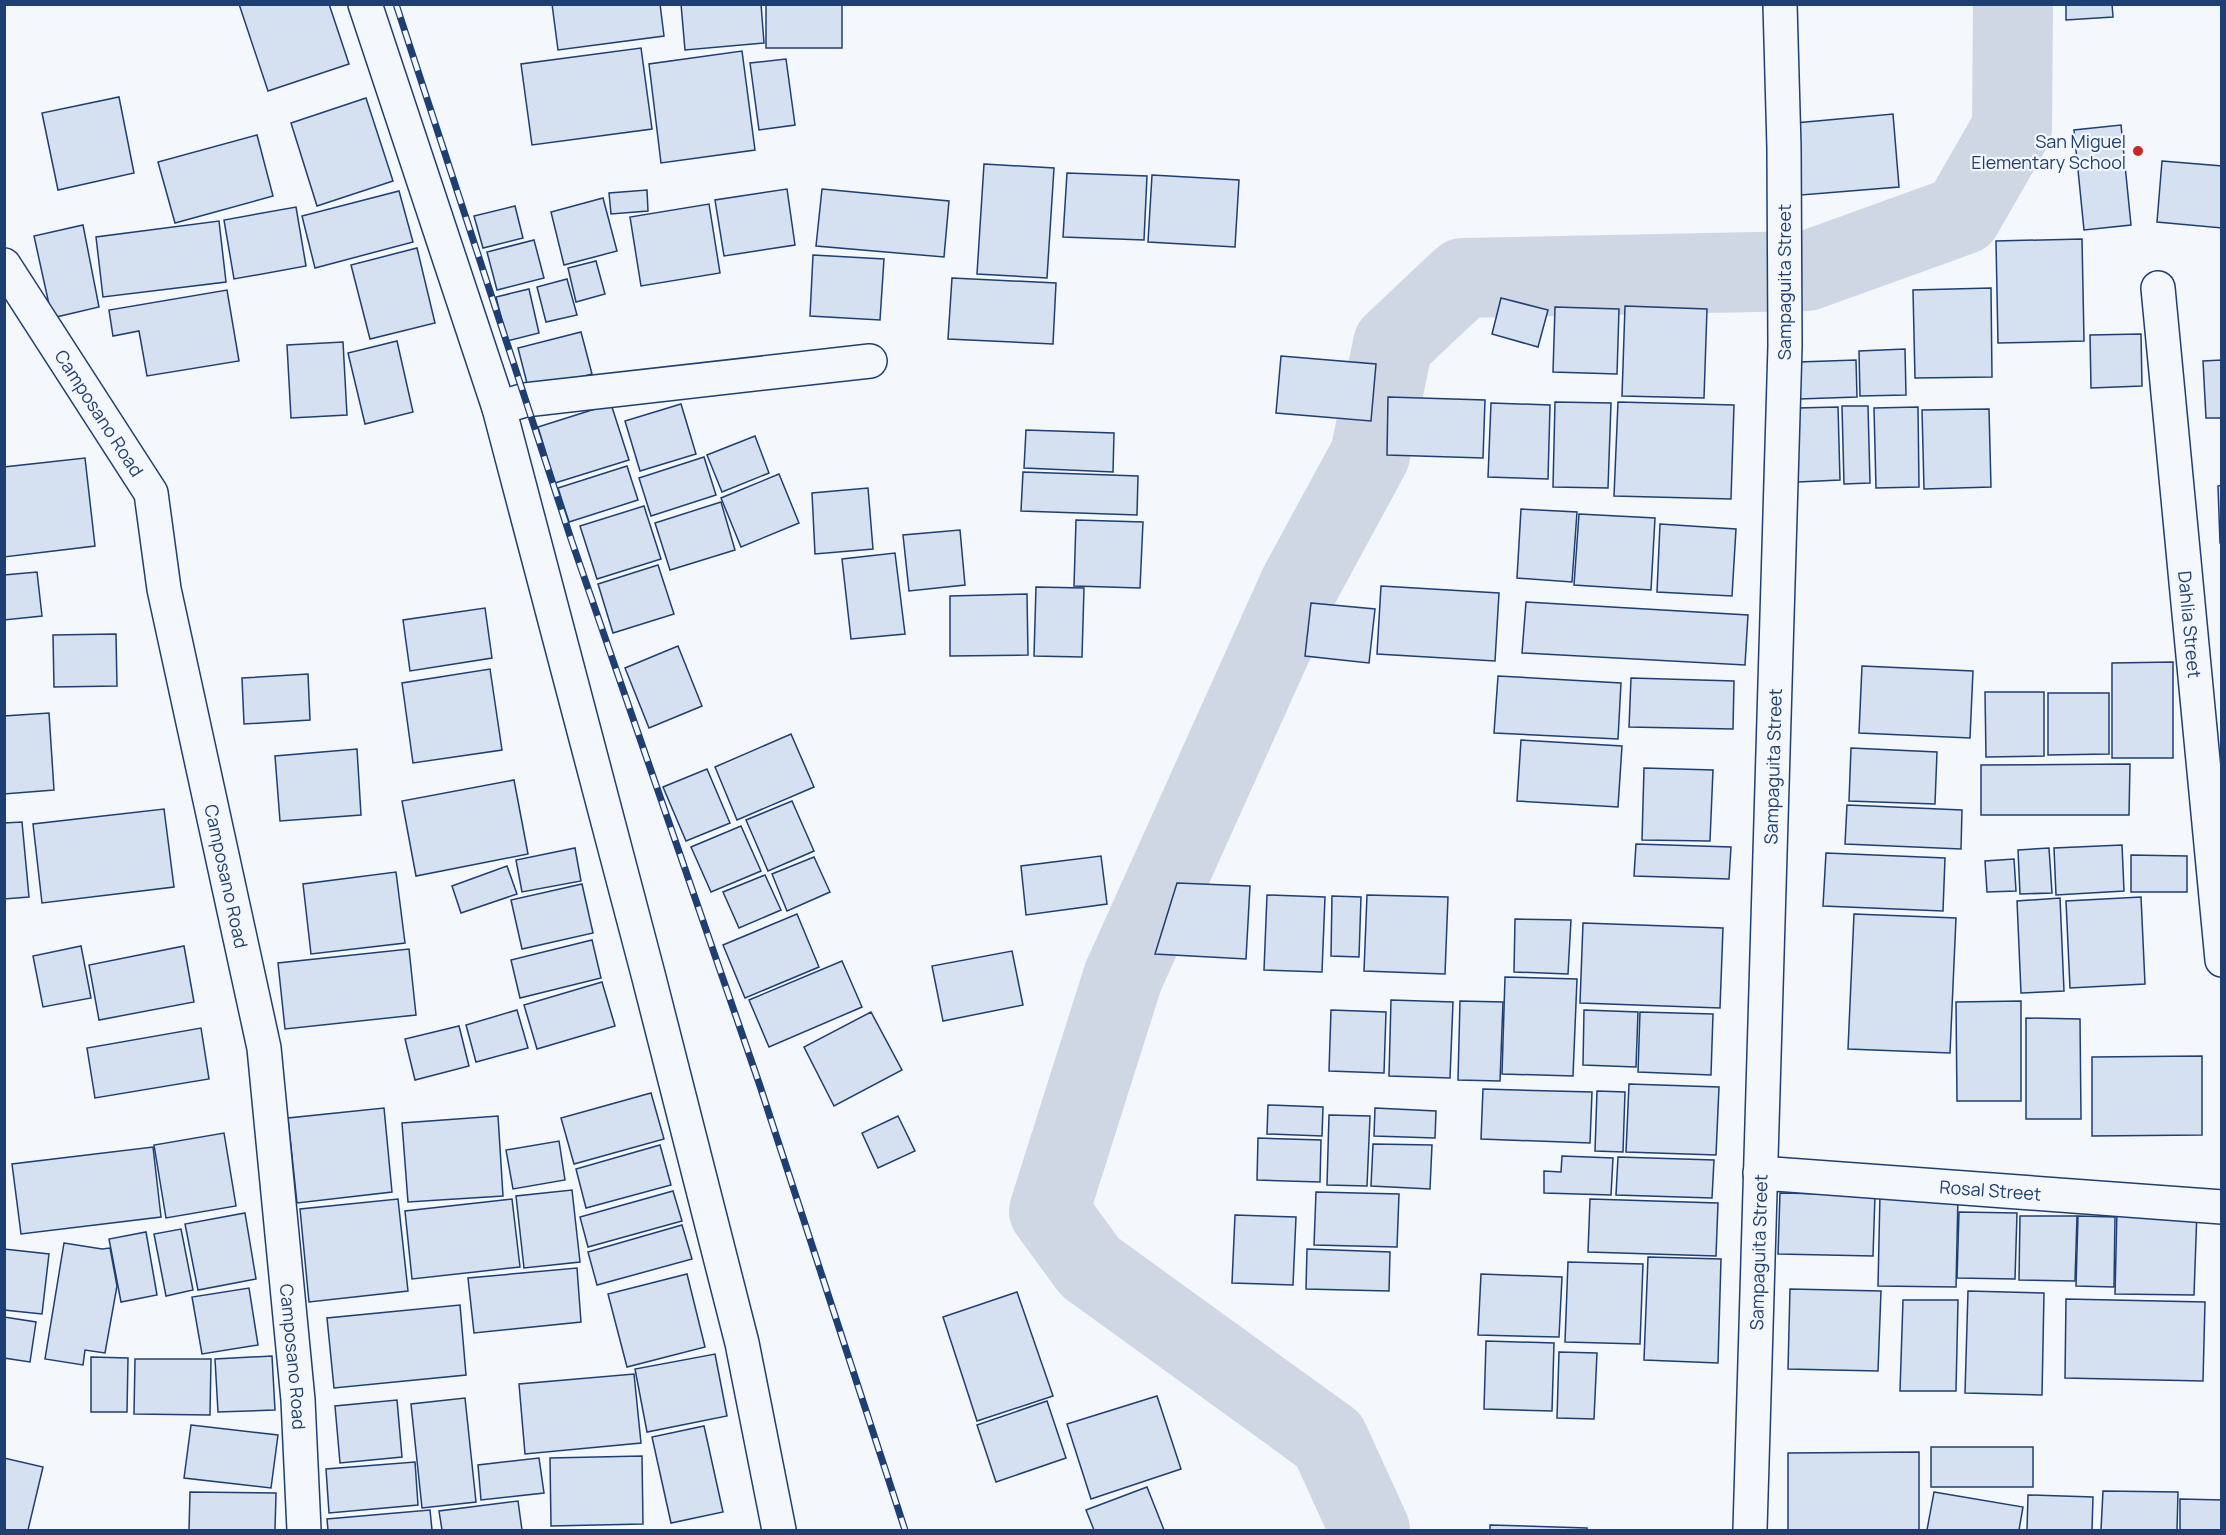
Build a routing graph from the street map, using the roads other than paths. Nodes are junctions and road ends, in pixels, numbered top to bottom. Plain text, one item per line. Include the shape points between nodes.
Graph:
1 (365, 4) edge
2 (1780, 4) edge
3 (8, 274) edge
4 (2158, 288) dead end
5 (870, 361) dead end
6 (499, 408) junction
7 (2222, 960) edge
8 (1760, 1173) junction
9 (2222, 1207) edge
10 (304, 1530) edge
11 (779, 1530) edge
12 (1750, 1530) edge

1 - 6 street
2 - 8 street, Sampaguita Street via 1784,358
3 - 10 street, Camposano Road via 151,493 164,589 264,1048 298,1400
4 - 7 street, Dahlia Street
5 - 6 street via 525,400
6 - 11 street via 739,1332
8 - 9 street, Rosal Street
8 - 12 street, Sampaguita Street

